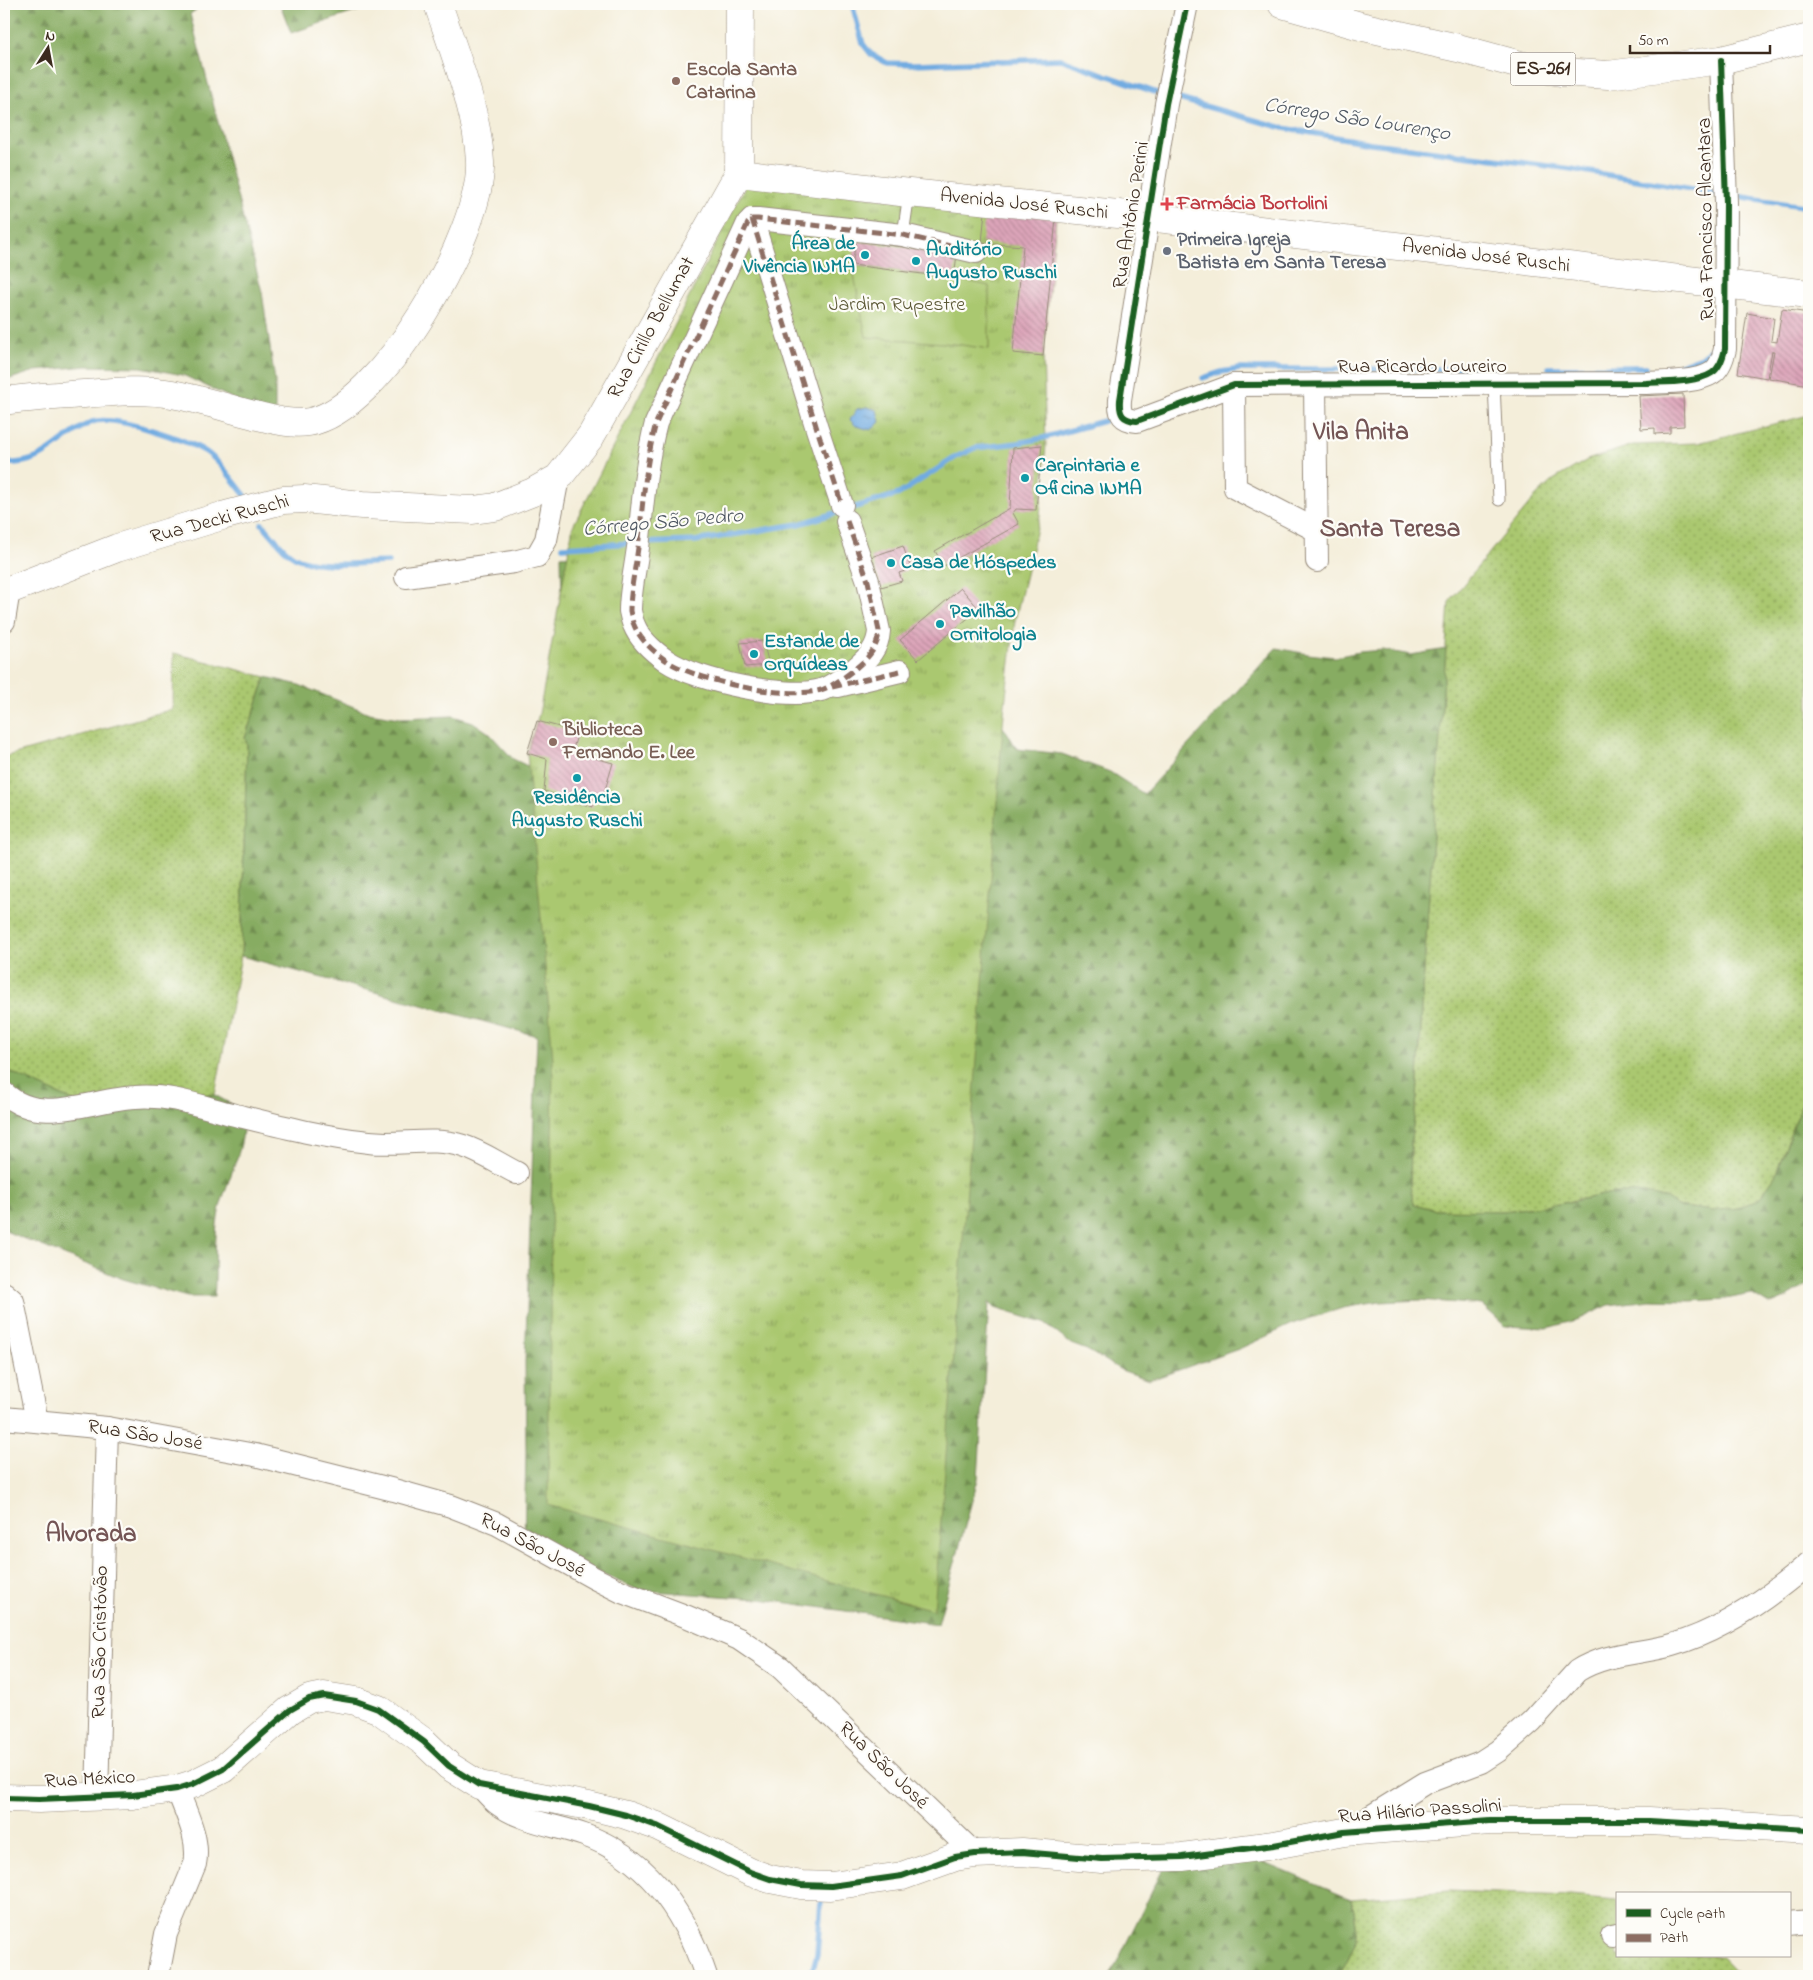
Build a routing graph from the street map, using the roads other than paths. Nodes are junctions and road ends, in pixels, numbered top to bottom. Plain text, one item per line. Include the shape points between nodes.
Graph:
1 (438, 4) edge
2 (740, 4) edge
3 (1187, 4) edge
4 (1282, 4) edge
5 (1809, 38) edge
6 (1720, 60) junction
7 (739, 173) junction
8 (909, 193) junction
9 (1148, 218) junction
10 (752, 219) junction
11 (902, 235) junction
12 (976, 252) dead end
13 (1726, 285) junction
14 (1809, 294) edge
15 (1712, 373) joint
16 (1494, 383) junction
17 (1314, 384) junction
18 (1234, 385) junction
19 (4, 401) edge
20 (1137, 421) joint
21 (558, 478) junction
22 (1499, 500) dead end
23 (1316, 530) junction
24 (1317, 561) dead end
25 (406, 577) dead end
26 (6, 591) edge
27 (4, 621) edge
28 (900, 671) dead end
29 (822, 690) junction
30 (4, 1093) edge
31 (517, 1174) dead end
32 (4, 1292) edge
33 (4, 1418) edge
34 (37, 1422) junction
35 (107, 1428) junction
36 (1809, 1563) edge
37 (479, 1785) junction
38 (177, 1789) junction
39 (97, 1797) junction
40 (4, 1798) edge
41 (1809, 1830) edge
42 (1344, 1832) junction
43 (975, 1854) junction
44 (1809, 1922) edge
45 (1790, 1924) edge
46 (158, 1976) edge
47 (706, 1976) edge

1 - 19 street via 472,110 480,162 479,186 459,248 442,282 391,357 357,396 324,418 286,423 170,394 120,392
2 - 7 street
3 - 9 street, Rua Antônio Perini via 1170,82
4 - 6 street, ES-261 via 1524,66 1561,72 1608,75
5 - 6 street, ES-261
6 - 13 street, Rua Francisco Alcantara
7 - 8 street, Avenida José Ruschi
7 - 21 street, Rua Cirillo Bellumat via 591,436
8 - 9 street, Avenida José Ruschi
8 - 11 lane
9 - 13 street, Avenida José Ruschi
9 - 20 street, Rua Antônio Perini via 1119,408 1126,420
10 - 11 street
10 - 29 street via 868,581 879,632 879,640 863,662
10 - 29 street via 656,423 650,447 630,611 633,624 652,650 693,674 763,690 808,693
11 - 12 street
13 - 14 street, Avenida José Ruschi
13 - 15 street, Rua Francisco Alcantara via 1725,349 1719,367
15 - 16 street, Rua Ricardo Loureiro via 1666,382
16 - 17 street, Rua Ricardo Loureiro
16 - 22 lane
17 - 18 street, Rua Ricardo Loureiro
17 - 23 street
18 - 20 street, Rua Ricardo Loureiro
18 - 23 street via 1235,488
21 - 25 street via 546,540 537,556
21 - 26 street, Rua Decki Ruschi via 513,501 474,510 283,500 117,548
23 - 24 street
26 - 27 street
28 - 29 street
30 - 31 street via 26,1107 49,1110 134,1097 189,1102 332,1137 393,1143 428,1141 462,1146
32 - 34 street via 13,1301
33 - 34 street, Rua São José
34 - 35 street, Rua São José
35 - 39 street, Rua São Cristóvão
35 - 43 street, Rua São José via 255,1456 451,1506 497,1524 622,1592 739,1639 780,1666
36 - 42 street via 1759,1603 1694,1637 1673,1645 1601,1659 1585,1666 1498,1751 1481,1762 1425,1783
37 - 38 street, Rua México via 449,1766 424,1742 378,1709 356,1701 324,1696 309,1699 290,1710 223,1770
37 - 43 street, Rua Hilário Passolini via 626,1815 665,1830 750,1872 801,1885 831,1886 902,1876 954,1857
37 - 47 street via 497,1804 512,1812 583,1835 623,1854 651,1878 679,1912
38 - 39 street, Rua México
38 - 46 street via 197,1855 166,1934
39 - 40 street, Rua México
41 - 42 street, Rua Hilário Passolini via 1649,1821 1554,1820 1490,1821
42 - 43 street, Rua Hilário Passolini via 1182,1857 1102,1859 1022,1852
44 - 45 street

